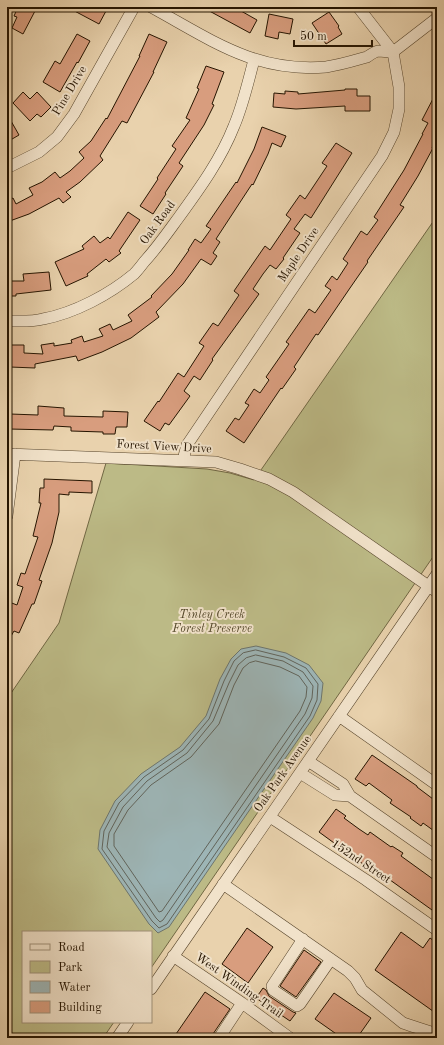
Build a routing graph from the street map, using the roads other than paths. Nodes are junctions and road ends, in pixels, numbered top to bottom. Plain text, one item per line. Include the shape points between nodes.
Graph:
1 (134, 7) edge
2 (151, 7) edge
3 (358, 7) edge
4 (437, 18) edge
5 (393, 52) junction
6 (254, 60) junction
7 (7, 168) edge
8 (7, 321) edge
9 (11, 454) edge
10 (183, 460) junction
11 (7, 516) edge
12 (437, 574) edge
13 (433, 589) edge
14 (339, 716) junction
15 (308, 761) junction
16 (300, 773) junction
17 (437, 785) edge
18 (350, 796) junction
19 (270, 817) junction
20 (437, 857) edge
21 (223, 884) junction
22 (437, 930) edge
23 (303, 939) junction
24 (173, 956) junction
25 (331, 959) junction
26 (152, 988) edge
27 (242, 1004) junction
28 (127, 1023) edge
29 (437, 1034) edge
30 (117, 1038) edge
31 (219, 1038) edge
32 (290, 1038) edge

1 - 7 street, Pine Drive via 74,114 57,137 39,152
2 - 6 street via 213,42
3 - 5 street
4 - 5 street
5 - 6 street via 378,51 346,64 326,67 280,66
5 - 10 street, Maple Drive via 399,87 399,109 394,132 382,156 187,445
6 - 8 street, Oak Road via 234,126 207,177 154,252 135,273 110,292 65,313 43,320
9 - 10 street, Forest View Drive
9 - 11 street
10 - 13 street, Forest View Drive via 216,462 269,479 293,492
12 - 13 street, Oak Park Avenue
13 - 14 street, Oak Park Avenue
14 - 15 street, Oak Park Avenue
14 - 17 street
15 - 16 street, Oak Park Avenue
15 - 18 street via 343,784
16 - 18 street via 335,795
16 - 19 street, Oak Park Avenue
18 - 20 street
19 - 21 street, Oak Park Avenue
19 - 22 street, 152nd Street
21 - 23 street
21 - 24 street, Oak Park Avenue
23 - 25 street
23 - 25 street via 272,986 273,990 297,1006
24 - 26 street, Oak Park Avenue
24 - 27 street, West Winding Trail
25 - 29 street via 352,974 362,990 403,1023
27 - 31 street
27 - 32 street, West Winding Trail
28 - 30 street

